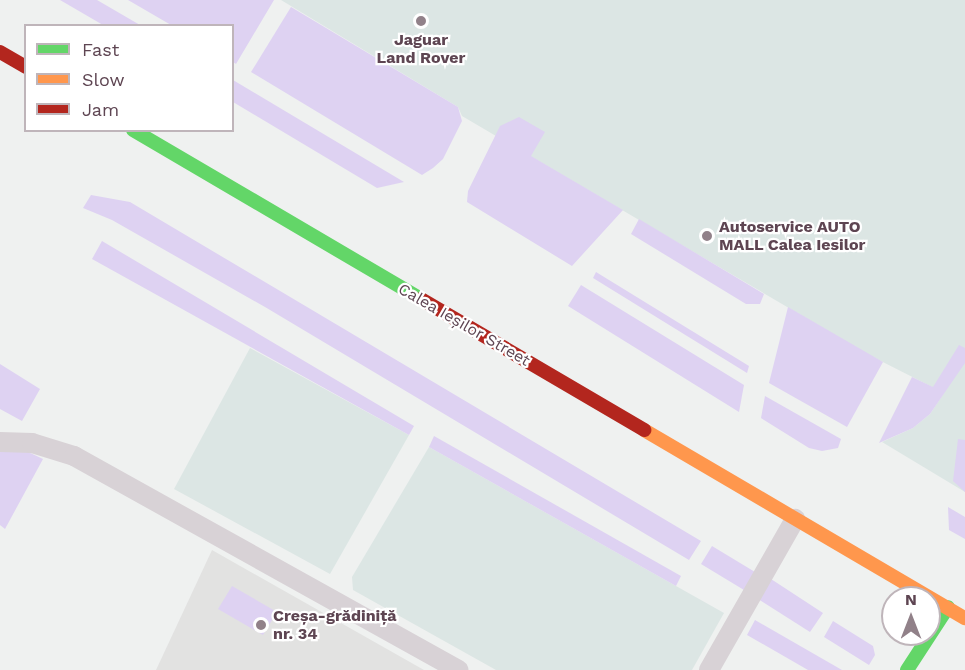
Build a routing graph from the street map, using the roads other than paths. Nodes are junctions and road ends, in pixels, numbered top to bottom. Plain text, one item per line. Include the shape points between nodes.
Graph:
1 (0, 52) edge
2 (24, 66) edge
3 (136, 132) edge
4 (0, 442) edge
5 (795, 519) junction
6 (948, 608) junction
7 (965, 618) edge
8 (458, 670) edge
9 (709, 670) edge
10 (907, 670) edge

1 - 2 main road
3 - 5 main road, Calea Ieșilor Street
4 - 8 lane via 32,443 74,456
5 - 6 main road, Calea Ieșilor Street
5 - 9 lane
6 - 7 main road, Calea Ieșilor Street
6 - 10 main road

